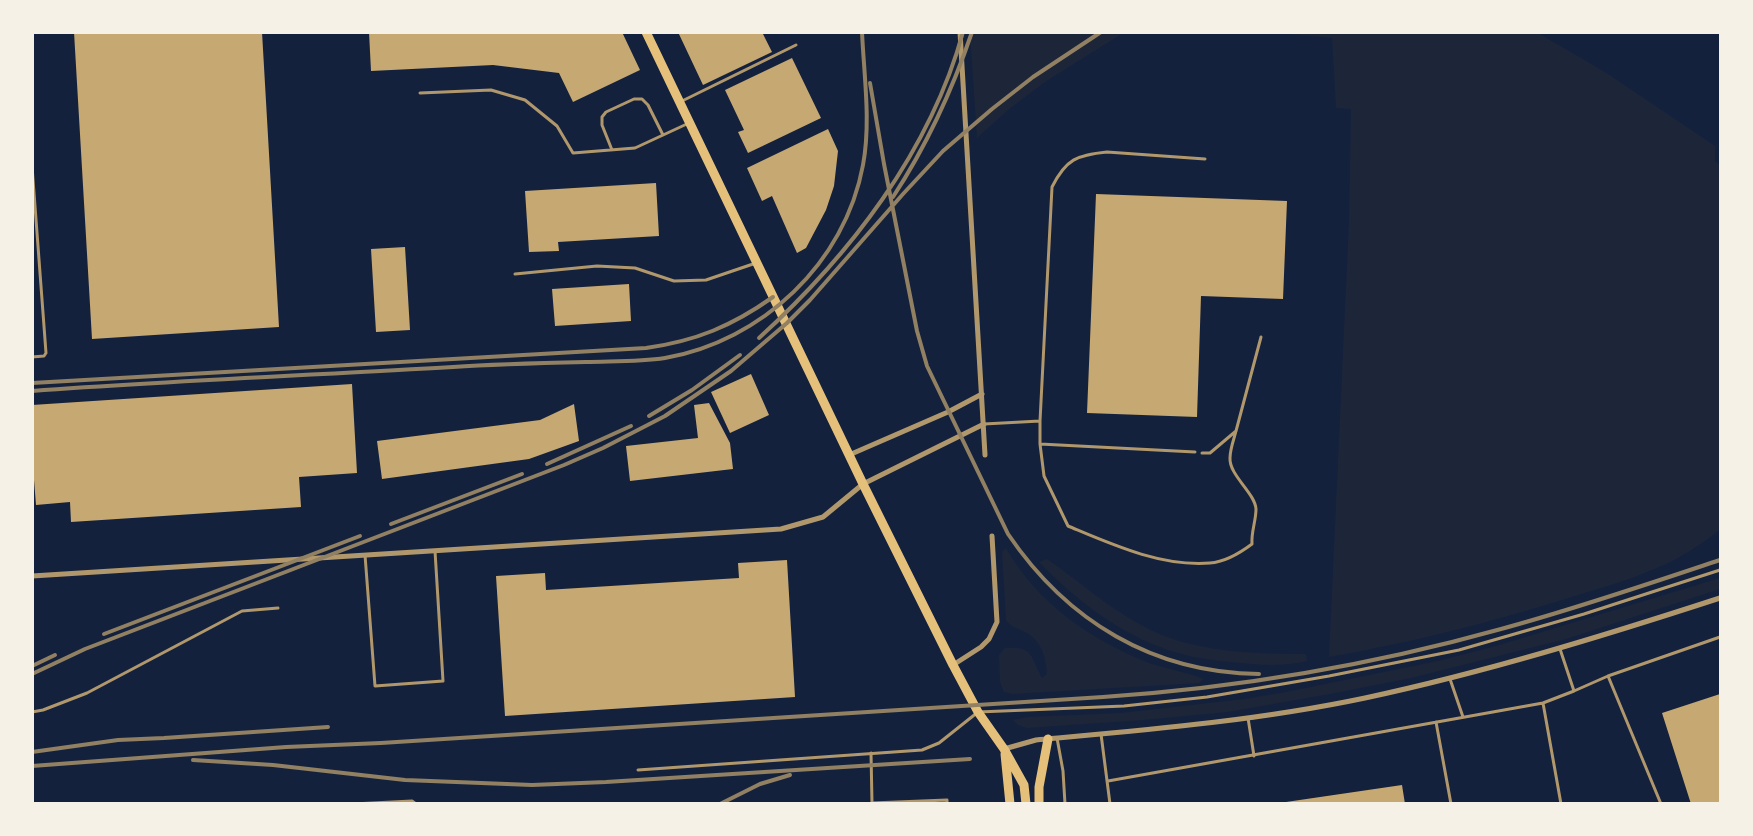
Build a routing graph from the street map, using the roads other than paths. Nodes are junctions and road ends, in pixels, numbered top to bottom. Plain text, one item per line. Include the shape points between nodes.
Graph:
1 (646, 32) edge
2 (960, 32) edge
3 (796, 45) dead end
4 (420, 93) dead end
5 (680, 102) junction
6 (689, 122) junction
7 (663, 135) junction
8 (612, 150) junction
9 (1205, 159) dead end
10 (32, 166) edge
11 (757, 263) junction
12 (515, 274) dead end
13 (1261, 337) dead end
14 (32, 357) edge
15 (982, 394) junction
16 (1040, 421) junction
17 (984, 424) junction
18 (1236, 431) junction
19 (1040, 444) junction
20 (1195, 452) dead end
21 (1202, 453) dead end
22 (849, 455) junction
23 (985, 455) dead end
24 (862, 484) junction
25 (992, 536) dead end
26 (435, 551) junction
27 (365, 555) junction
28 (1720, 570) edge
29 (32, 576) edge
30 (1720, 598) edge
31 (278, 608) dead end
32 (1720, 638) edge
33 (1560, 649) junction
34 (953, 665) junction
35 (1608, 676) junction
36 (1449, 678) junction
37 (1574, 691) junction
38 (1543, 703) junction
39 (32, 712) edge
40 (978, 712) junction
41 (1248, 718) junction
42 (1463, 718) junction
43 (1436, 722) junction
44 (1101, 734) junction
45 (1058, 738) junction
46 (1048, 739) junction
47 (1004, 749) junction
48 (871, 753) junction
49 (1254, 756) junction
50 (638, 770) dead end
51 (1108, 781) junction
52 (352, 804) edge
53 (416, 804) edge
54 (948, 804) edge
55 (1010, 804) edge
56 (1026, 804) edge
57 (1038, 804) edge
58 (1065, 804) edge
59 (1110, 804) edge
60 (1451, 804) edge
61 (1561, 804) edge
62 (1662, 804) edge

1 - 5 main road
2 - 15 street
3 - 5 lane
4 - 8 lane via 492,90 525,100 557,126 573,153
5 - 6 main road
6 - 7 lane
6 - 11 main road
7 - 8 lane via 636,148
7 - 8 lane via 648,105 642,99 634,99 602,117
9 - 16 lane via 1107,152 1075,159 1061,170 1052,187
10 - 14 lane via 46,352 44,356
11 - 12 lane via 706,280 674,281 635,268 596,266
11 - 22 main road
13 - 18 lane
15 - 17 street
15 - 22 street
16 - 17 lane
16 - 19 lane
17 - 23 street
17 - 24 street
18 - 19 lane via 1230,459 1256,508 1252,544 1234,556 1211,563 1185,563 1134,553 1068,526 1044,476
18 - 21 lane via 1210,453
19 - 20 lane
22 - 24 main road
24 - 26 street via 823,516 780,530
24 - 34 main road
25 - 34 street via 997,622 981,647
26 - 27 street
26 - 27 lane via 443,681 375,686
27 - 29 street
28 - 40 lane via 1459,650 1329,676 1124,706
30 - 33 street
31 - 39 lane via 242,611 87,693
32 - 35 lane
33 - 36 street
33 - 37 lane
34 - 40 main road
35 - 37 lane
35 - 62 lane
36 - 41 street via 1364,698
36 - 42 lane
37 - 38 lane
38 - 42 lane
38 - 61 lane
40 - 47 main road
40 - 48 lane via 939,743 922,750
41 - 44 street
41 - 49 lane
42 - 43 lane
43 - 49 lane
43 - 60 lane
44 - 45 street
44 - 51 lane
45 - 46 street
45 - 58 lane
46 - 47 street
46 - 57 main road
47 - 55 main road
47 - 56 main road via 1024,785
48 - 50 lane
48 - 54 lane via 872,803 947,800
49 - 51 lane
51 - 59 lane
52 - 53 lane via 412,801

